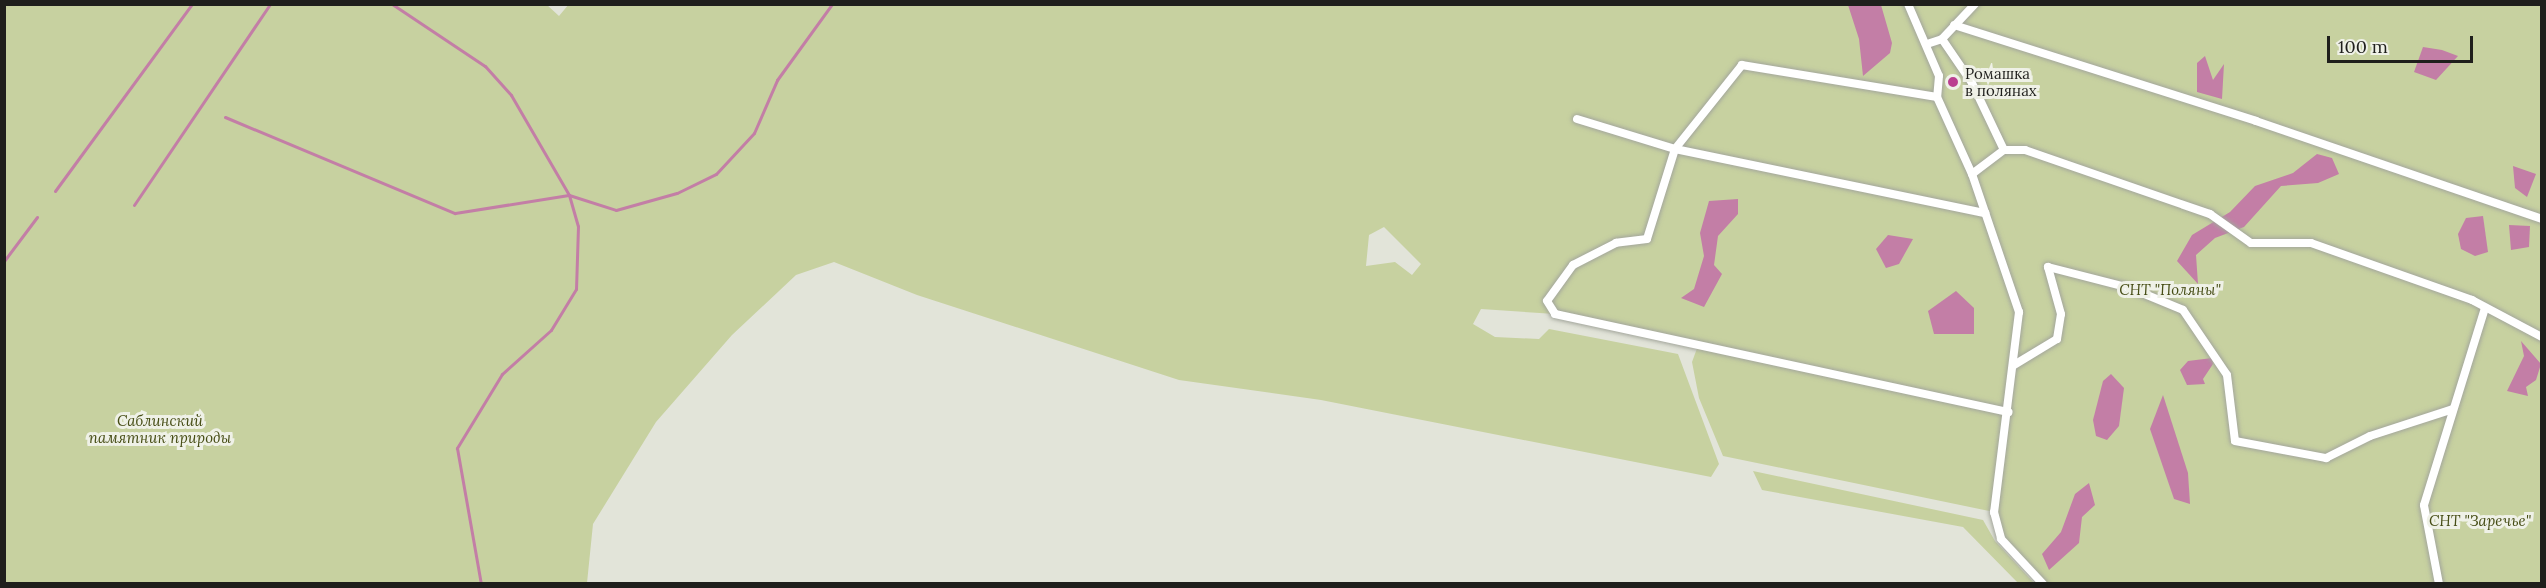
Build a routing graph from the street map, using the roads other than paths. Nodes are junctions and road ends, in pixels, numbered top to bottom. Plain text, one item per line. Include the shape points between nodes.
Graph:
1 (1908, 4) edge
2 (1976, 4) edge
3 (1954, 26) junction
4 (1942, 39) junction
5 (1927, 44) junction
6 (1937, 97) junction
7 (1577, 119) dead end
8 (1675, 149) junction
9 (2004, 150) junction
10 (1972, 174) junction
11 (1985, 213) junction
12 (2541, 219) edge
13 (2486, 308) junction
14 (2541, 337) edge
15 (2014, 365) junction
16 (2453, 409) junction
17 (2010, 411) junction
18 (2043, 584) edge
19 (2439, 584) edge

1 - 5 street
2 - 3 street
3 - 4 street
3 - 12 street via 2256,121
4 - 5 street
4 - 9 street via 1972,83
5 - 6 street via 1939,76
6 - 8 street via 1742,65
6 - 10 street
7 - 8 street
8 - 11 street
8 - 17 street via 1647,239 1616,243 1573,265 1547,301 1555,314
9 - 10 street
9 - 13 street via 2025,150 2210,214 2251,243 2311,243
10 - 11 street
11 - 15 street via 2019,312
13 - 14 street
13 - 16 street
15 - 16 street via 2057,339 2061,314 2048,267 2130,288 2183,310 2227,375 2235,441 2326,458 2370,436
15 - 17 street
16 - 19 street via 2424,505
17 - 18 street via 1994,512 2001,539

